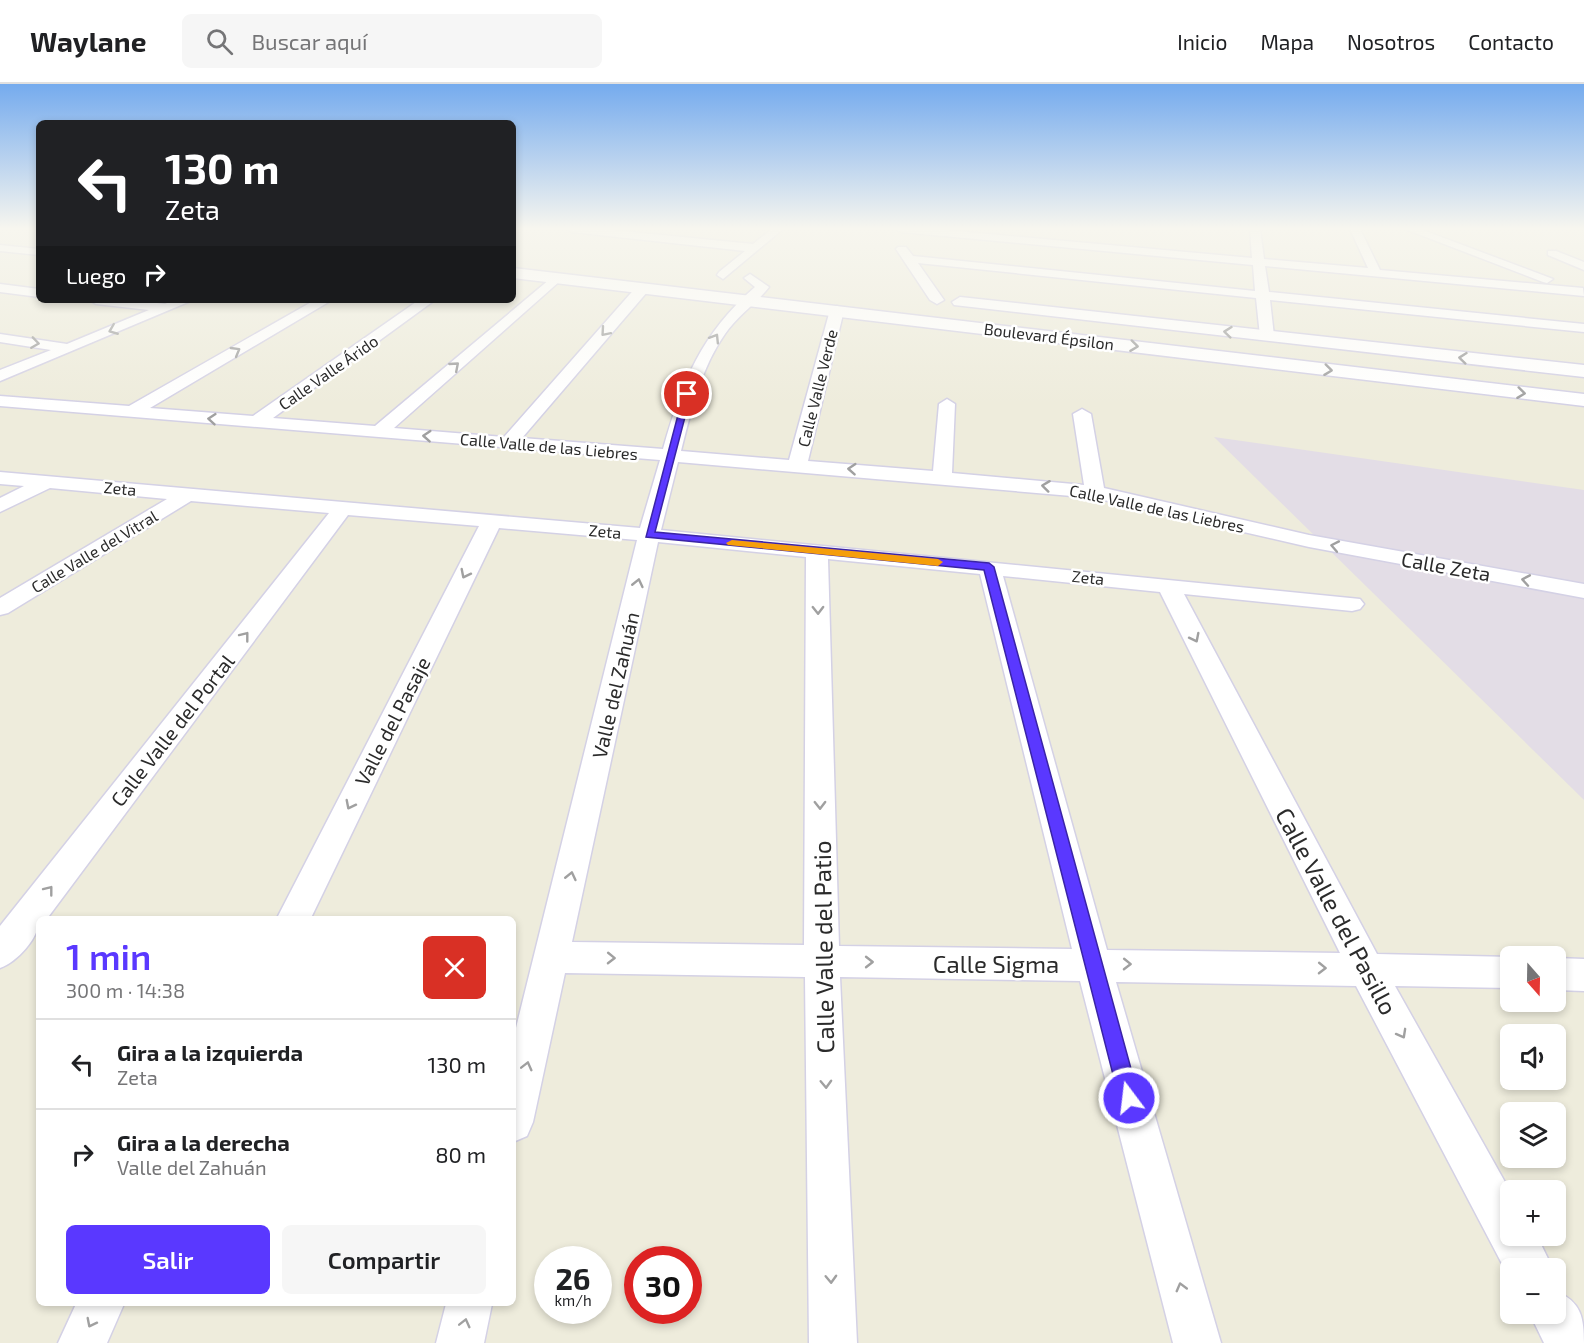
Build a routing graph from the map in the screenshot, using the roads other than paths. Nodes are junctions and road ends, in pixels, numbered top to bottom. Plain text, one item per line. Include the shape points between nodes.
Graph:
1 (0, 288) edge
2 (545, 288) edge
3 (643, 288) joint
4 (746, 288) edge
5 (755, 288) edge
6 (929, 288) edge
7 (1191, 288) edge
8 (1261, 288) edge
9 (1537, 288) edge
10 (749, 289) junction
11 (1583, 292) edge
12 (36, 293) edge
13 (1262, 295) junction
14 (914, 297) dead end
15 (937, 300) junction
16 (119, 303) edge
17 (179, 303) edge
18 (320, 303) edge
19 (424, 303) edge
20 (166, 309) junction
21 (837, 310) junction
22 (1584, 328) edge
23 (1266, 336) junction
24 (0, 338) edge
25 (70, 348) junction
26 (1584, 371) edge
27 (0, 376) edge
28 (1584, 400) edge
29 (0, 401) edge
30 (947, 404) dead end
31 (131, 412) junction
32 (1082, 414) dead end
33 (256, 422) junction
34 (379, 432) junction
35 (509, 442) junction
36 (672, 456) junction
37 (797, 466) junction
38 (942, 476) junction
39 (0, 478) edge
40 (47, 482) junction
41 (1095, 492) junction
42 (188, 494) junction
43 (0, 506) edge
44 (343, 508) junction
45 (492, 522) junction
46 (649, 535) junction
47 (1309, 540) joint
48 (817, 552) junction
49 (989, 567) junction
50 (1168, 586) junction
51 (1584, 591) edge
52 (1352, 604) dead end
53 (0, 608) edge
54 (295, 916) edge
55 (0, 953) edge
56 (553, 957) junction
57 (822, 962) junction
58 (1093, 964) junction
59 (1366, 969) junction
60 (1500, 972) edge
61 (1566, 974) edge
62 (1584, 975) edge
63 (516, 1110) edge
64 (1500, 1215) edge
65 (100, 1306) edge
66 (469, 1306) edge
67 (1560, 1324) edge
68 (81, 1343) edge
69 (460, 1343) edge
70 (833, 1343) edge
71 (1197, 1343) edge
72 (1570, 1343) edge

1 - 12 street
34 -> 2 street
3 - 10 street, Boulevard Épsilon
3 -> 35 street
4 - 10 street, Boulevard Épsilon
5 - 10 street, Boulevard Épsilon
6 - 15 street
7 - 13 street
8 - 13 street
9 - 11 street
10 - 21 street, Boulevard Épsilon
36 -> 10 street, Valle del Zahuán via 684,404 700,366
13 - 22 street
13 - 23 street
14 - 15 street, Boulevard Épsilon
23 -> 15 street, Boulevard Épsilon
16 - 20 street
17 - 20 street
31 -> 18 street
19 - 33 street, Calle Valle Árido
20 -> 25 street
21 -> 28 street, Boulevard Épsilon
21 - 37 street, Calle Valle Verde
26 -> 23 street, Boulevard Épsilon
24 -> 25 street
25 - 27 street
29 - 31 street, Calle Valle de las Liebres
30 - 38 street
33 -> 31 street, Calle Valle de las Liebres
32 - 41 street
33 - 34 street, Calle Valle de las Liebres
35 -> 34 street, Calle Valle de las Liebres
35 - 36 street, Calle Valle de las Liebres
36 - 37 street, Calle Valle de las Liebres
36 - 46 street, Valle del Zahuán
38 -> 37 street, Calle Valle de las Liebres
41 -> 38 street, Calle Valle de las Liebres
39 - 40 street, Zeta
40 - 42 street, Zeta
40 - 43 street
41 - 47 street, Calle Valle de las Liebres
42 - 44 street, Zeta
42 - 53 street, Calle Valle del Vitral
44 - 45 street, Zeta
55 -> 44 street, Calle Valle del Portal
45 - 46 street, Zeta
45 -> 54 street, Valle del Pasaje
46 - 48 street, Zeta
56 -> 46 street, Valle del Zahuán
51 -> 47 street, Calle Zeta
48 - 49 street, Zeta
48 -> 57 street, Calle Valle del Patio
49 - 50 street, Zeta
49 - 58 street
50 - 52 street, Zeta
50 -> 59 street, Calle Valle del Pasillo
56 -> 57 street, Calle Sigma
63 -> 56 street, Valle del Zahuán
57 -> 58 street, Calle Sigma
57 -> 70 street, Calle Valle del Patio
58 -> 59 street, Calle Sigma
71 -> 58 street
59 - 60 street, Calle Sigma
59 -> 64 street, Calle Valle del Pasillo
61 - 62 street
65 -> 68 street
69 -> 66 street
67 - 72 street

